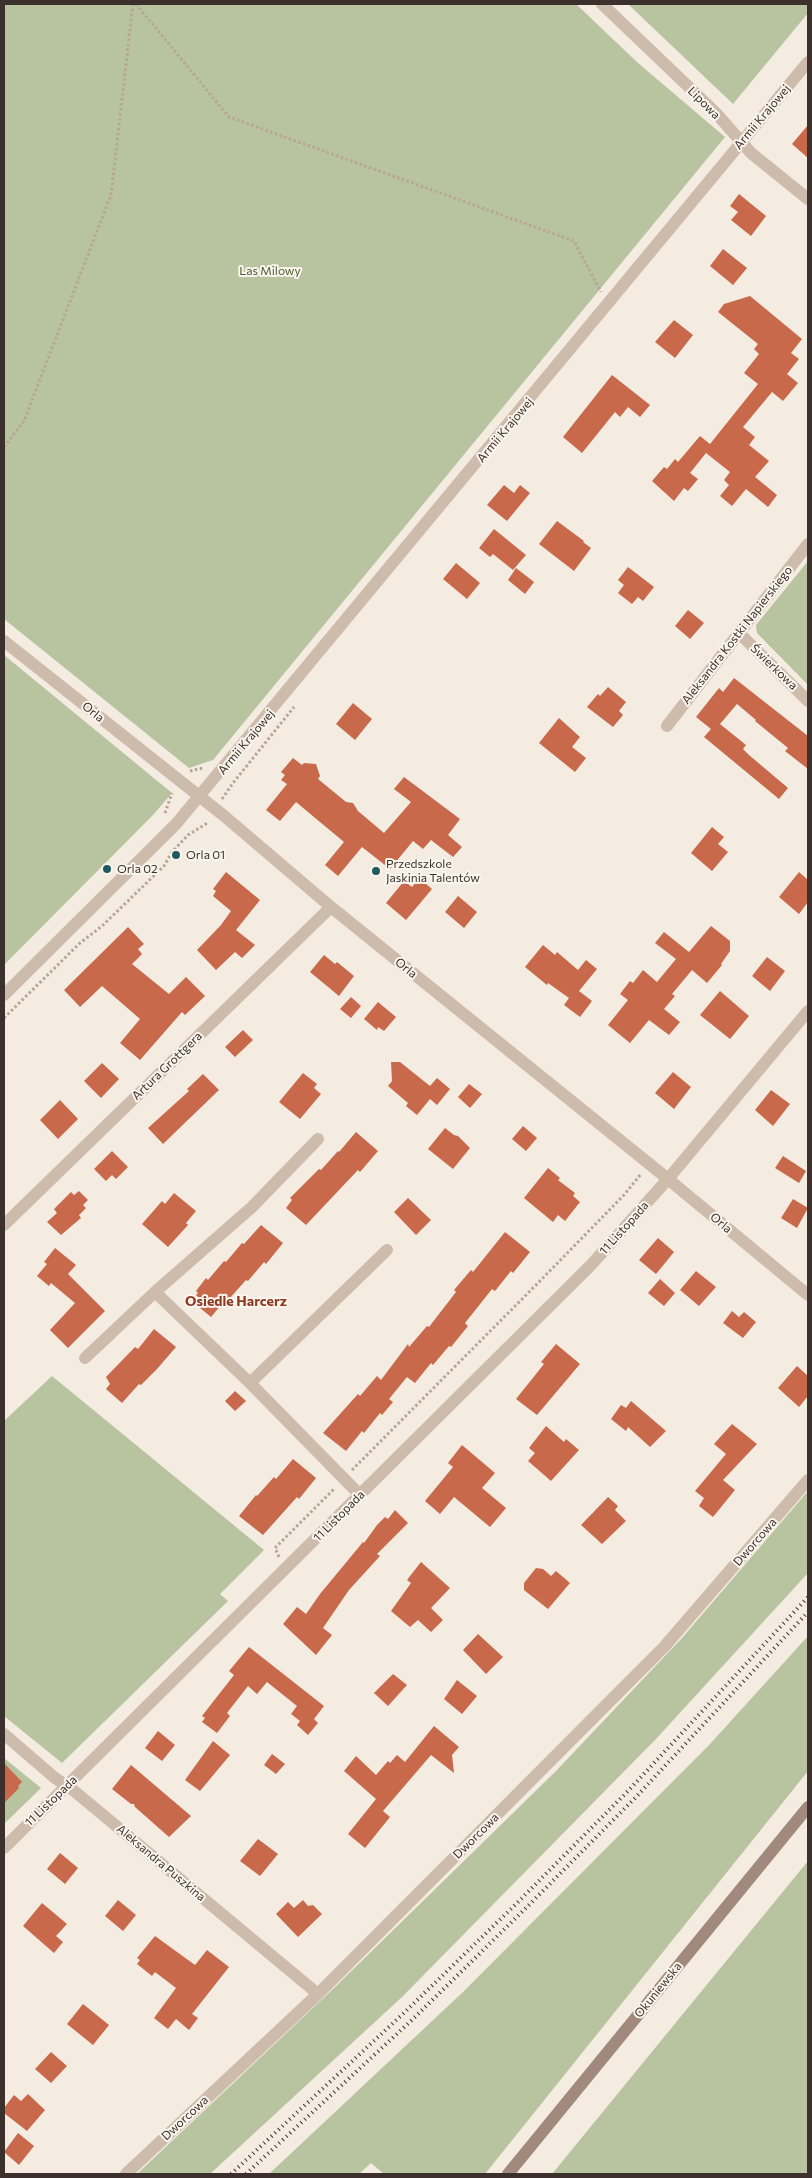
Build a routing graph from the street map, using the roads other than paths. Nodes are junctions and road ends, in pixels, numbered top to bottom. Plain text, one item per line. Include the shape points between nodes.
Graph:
1 (602, 4) edge
2 (808, 62) edge
3 (741, 142) junction
4 (808, 199) edge
5 (808, 544) edge
6 (739, 633) junction
7 (4, 641) edge
8 (808, 701) edge
9 (667, 726) dead end
10 (200, 797) junction
11 (331, 906) junction
12 (4, 995) edge
13 (808, 1011) edge
14 (318, 1139) dead end
15 (668, 1179) junction
16 (4, 1225) edge
17 (387, 1250) dead end
18 (155, 1292) junction
19 (808, 1295) edge
20 (85, 1358) dead end
21 (250, 1383) junction
22 (808, 1480) edge
23 (360, 1495) junction
24 (4, 1734) edge
25 (66, 1787) junction
26 (808, 1807) edge
27 (4, 1848) edge
28 (318, 1994) junction
29 (126, 2174) edge
30 (508, 2174) edge

1 - 3 street, Lipowa via 716,113
2 - 3 street, Armii Krajowej
3 - 4 street, Lipowa
3 - 10 street, Armii Krajowej
5 - 6 street, Aleksandra Kostki Napierskiego
6 - 8 street, Świerkowa
6 - 9 street, Aleksandra Kostki Napierskiego
7 - 10 street, Orla
10 - 11 street, Orla
10 - 12 street, Armii Krajowej
11 - 15 street, Orla
11 - 16 street, Artura Grottgera
13 - 15 street, 11 Listopada
14 - 18 street via 252,1208
15 - 19 street, Orla
15 - 23 street, 11 Listopada via 591,1265
17 - 21 street
18 - 20 street
18 - 21 street
21 - 23 street
22 - 28 street, Dworcowa via 664,1647
23 - 25 street, 11 Listopada
24 - 25 street, Aleksandra Puszkina
25 - 27 street, 11 Listopada
25 - 28 street, Aleksandra Puszkina via 81,1796
26 - 30 main road, Okuniewska
28 - 29 street, Dworcowa

